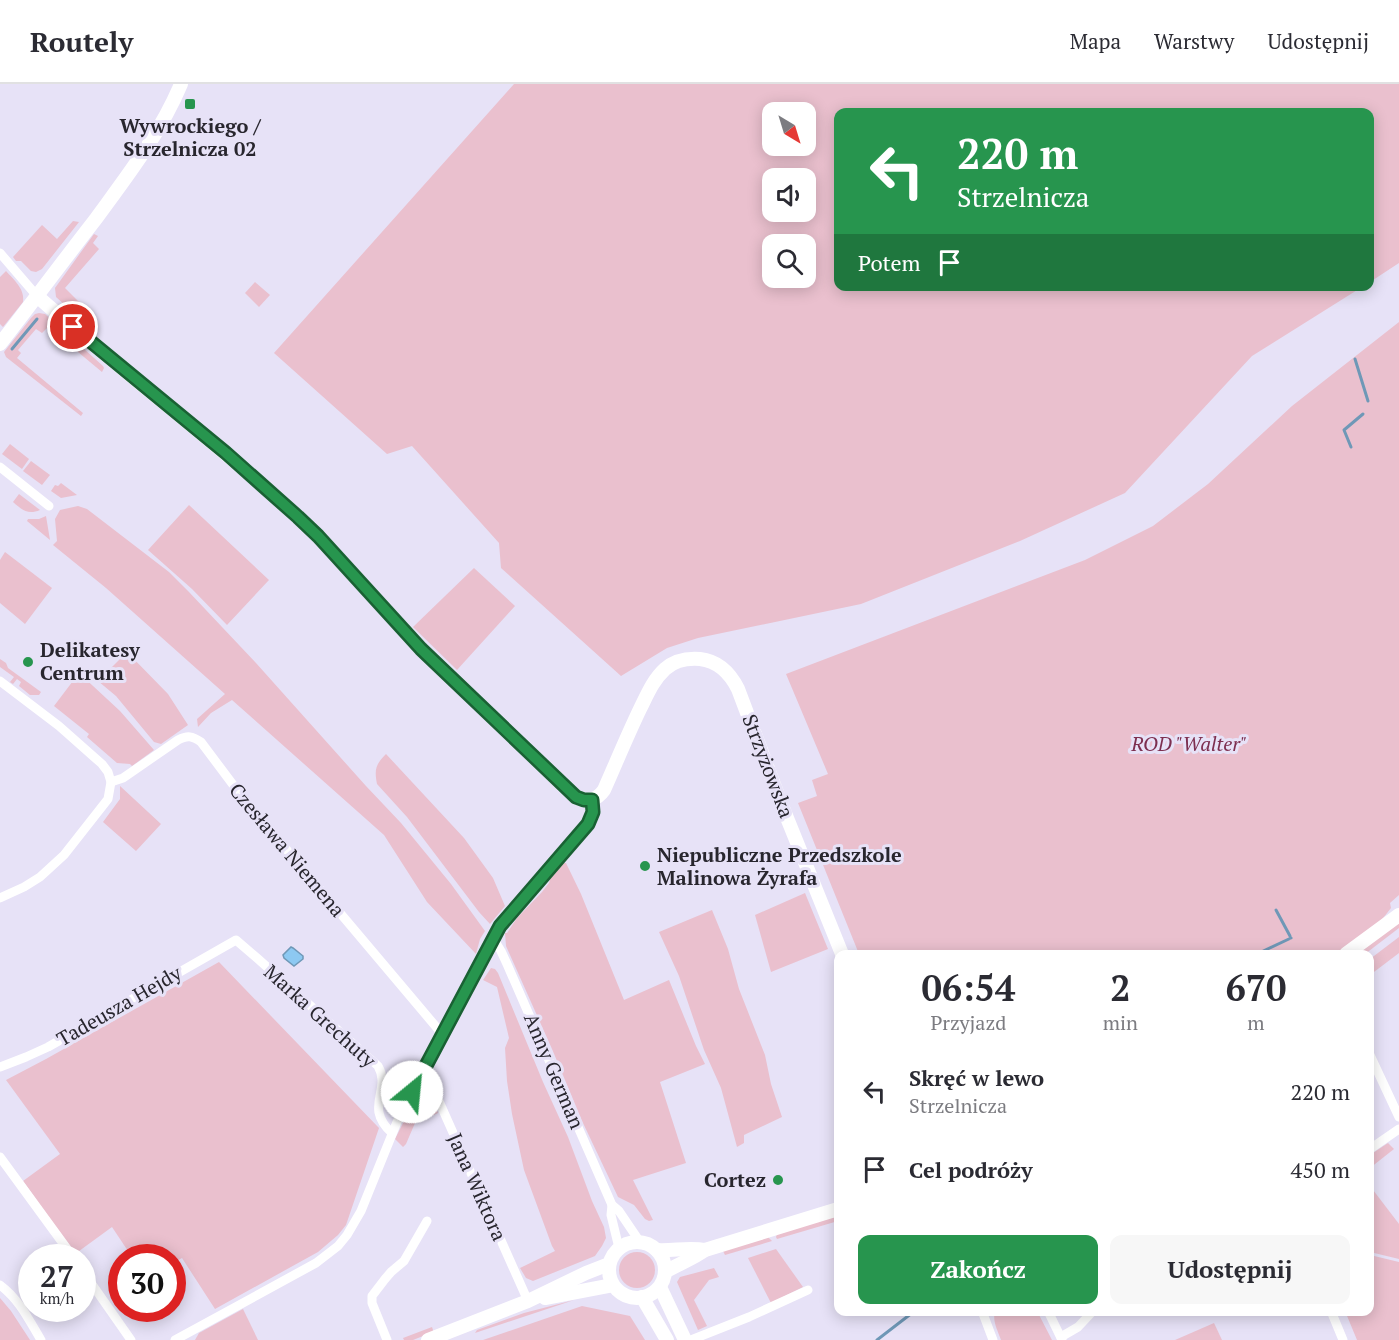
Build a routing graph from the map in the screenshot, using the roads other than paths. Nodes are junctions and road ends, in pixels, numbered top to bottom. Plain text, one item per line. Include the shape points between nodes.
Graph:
1 (181, 84) edge
2 (0, 253) edge
3 (37, 296) junction
4 (0, 344) edge
5 (0, 467) edge
6 (49, 506) dead end
7 (0, 681) edge
8 (111, 782) junction
9 (592, 800) junction
10 (0, 898) edge
11 (1399, 915) edge
12 (493, 938) junction
13 (236, 940) joint
14 (840, 950) edge
15 (1351, 950) edge
16 (443, 1035) junction
17 (1374, 1064) edge
18 (0, 1066) edge
19 (420, 1078) junction
20 (1399, 1117) edge
21 (1399, 1129) edge
22 (392, 1133) junction
23 (1374, 1146) edge
24 (0, 1157) edge
25 (612, 1205) junction
26 (834, 1210) edge
27 (427, 1221) dead end
28 (640, 1242) junction
29 (64, 1244) edge
30 (620, 1248) junction
31 (657, 1250) junction
32 (705, 1250) junction
33 (609, 1264) junction
34 (665, 1272) junction
35 (0, 1285) edge
36 (613, 1285) junction
37 (660, 1287) junction
38 (96, 1290) edge
39 (808, 1290) dead end
40 (642, 1298) junction
41 (528, 1300) junction
42 (984, 1316) edge
43 (1050, 1316) edge
44 (1088, 1316) edge
45 (1333, 1316) edge
46 (181, 1339) edge
47 (1061, 1339) edge
48 (40, 1340) edge
49 (131, 1340) edge
50 (387, 1340) edge
51 (428, 1340) edge
52 (668, 1340) edge
53 (685, 1340) edge
54 (691, 1340) edge
55 (993, 1340) edge
56 (1343, 1340) edge

1 - 3 street via 144,153
2 - 3 street
3 - 4 street
3 - 9 street via 298,517 452,680 576,797
5 - 6 street
7 - 8 street via 102,764
8 - 10 street via 108,799 64,855 40,877
8 - 16 street, Czesława Niemena via 186,736 201,742 243,798
9 - 12 street via 588,824
9 - 14 street, Strzyżowska via 604,790 644,701 664,670 686,659 717,664 733,679
11 - 15 street
12 - 16 street
12 - 25 street, Anny German
13 - 18 street, Tadeusza Hejdy via 48,1047
13 - 22 street, Marka Grechuty via 378,1066 378,1115
16 - 19 street
17 - 20 street
19 - 22 street
19 - 41 street, Jana Wiktora via 434,1090
21 - 23 street
22 - 46 street via 361,1211 338,1246 316,1263
24 - 29 street
25 - 28 street, Anny German
25 - 30 street, Anny German
26 - 32 street
27 - 50 street via 404,1261 372,1296
28 - 30 street
28 - 31 street
30 - 33 street
31 - 32 street
31 - 34 street
32 - 34 street
33 - 36 street
33 - 41 street
34 - 37 street
35 - 48 street via 19,1304
36 - 40 street via 626,1296
36 - 41 street
37 - 40 street
37 - 53 street
38 - 49 street
39 - 54 street
40 - 52 street
41 - 51 street
42 - 55 street
43 - 47 street
44 - 47 street
45 - 56 street

